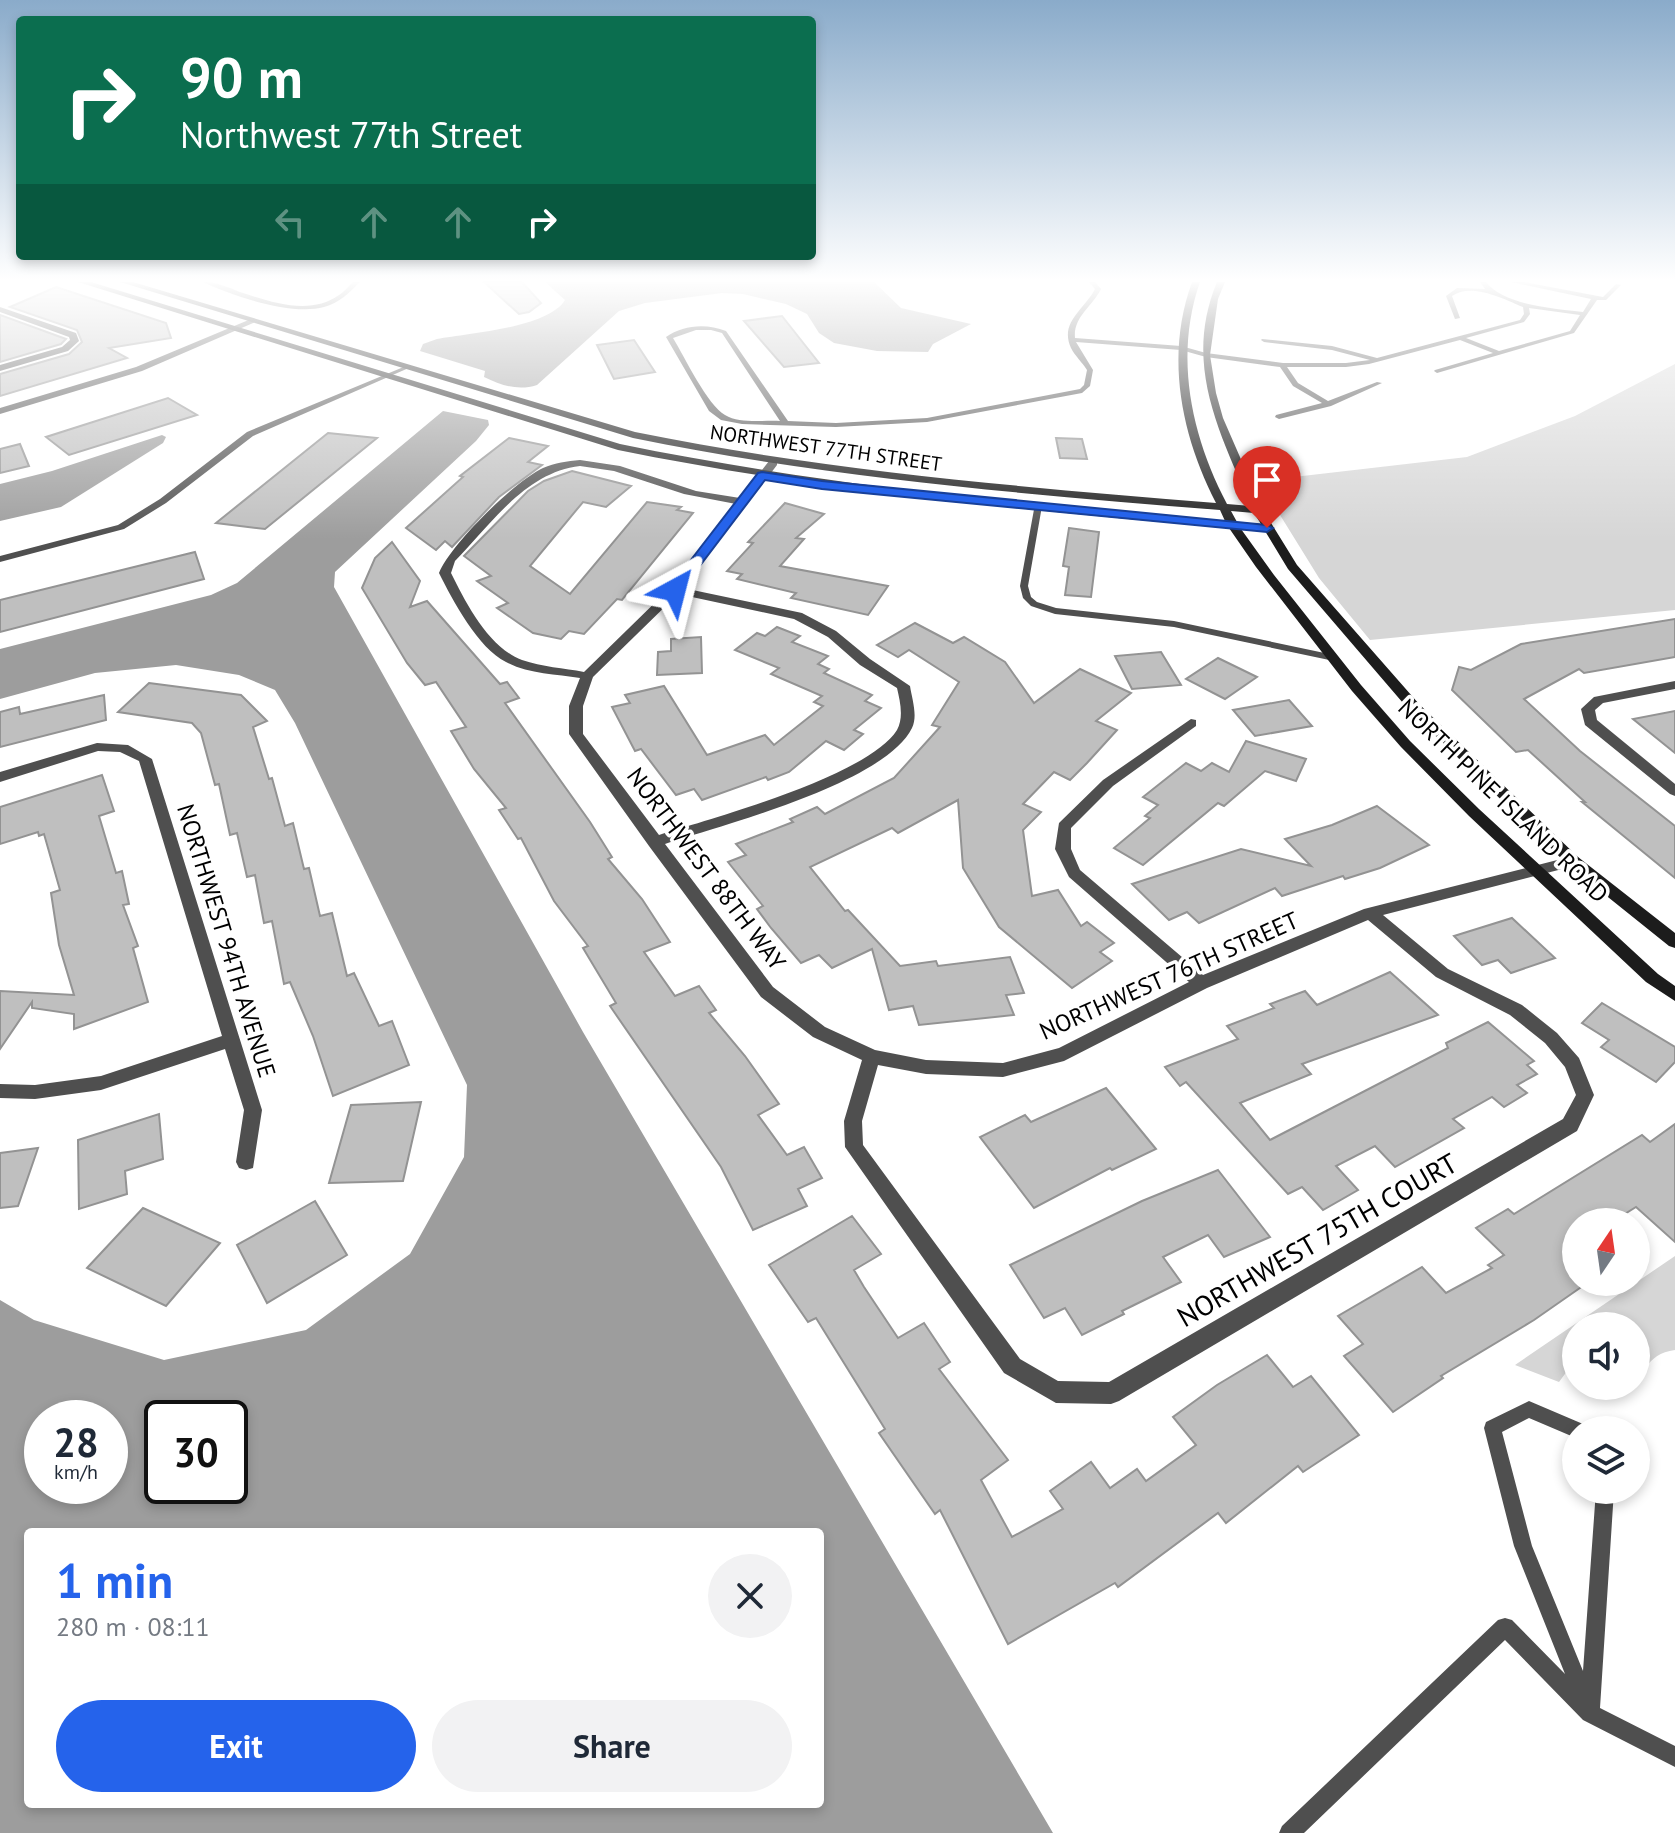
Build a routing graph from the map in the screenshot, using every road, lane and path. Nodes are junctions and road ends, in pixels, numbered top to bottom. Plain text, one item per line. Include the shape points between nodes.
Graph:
1 (143, 368) edge
2 (358, 368) edge
3 (407, 368) edge
4 (410, 368) edge
5 (687, 368) edge
6 (748, 368) edge
7 (1088, 368) edge
8 (1182, 368) edge
9 (1208, 368) edge
10 (1284, 368) edge
11 (1449, 368) edge
12 (1437, 371) dead end
13 (385, 376) junction
14 (1379, 383) dead end
15 (1328, 404) junction
16 (0, 411) edge
17 (1279, 417) dead end
18 (786, 424) junction
19 (768, 470) junction
20 (1036, 491) junction
21 (743, 502) junction
22 (1038, 506) junction
23 (1223, 507) junction
24 (1258, 510) junction
25 (1233, 525) junction
26 (1267, 528) junction
27 (0, 559) edge
28 (675, 590) junction
29 (1334, 658) junction
30 (587, 676) junction
31 (1675, 685) edge
32 (1191, 723) dead end
33 (0, 777) edge
34 (1675, 791) edge
35 (654, 842) junction
36 (1573, 861) junction
37 (1538, 870) junction
38 (1370, 913) junction
39 (1675, 942) edge
40 (1201, 983) junction
41 (1675, 995) edge
42 (232, 1040) junction
43 (872, 1057) junction
44 (0, 1091) edge
45 (246, 1162) dead end
46 (1562, 1423) edge
47 (1604, 1504) edge
48 (1590, 1713) junction
49 (1675, 1757) edge
50 (1289, 1833) edge

1 - 16 street
2 - 13 street, NORTHWEST 77TH STREET
3 - 13 lane
4 - 19 street, NORTHWEST 77TH STREET
5 - 18 lane via 712,409 724,418
6 - 18 lane
7 - 18 lane via 1082,391 927,420
8 - 23 street, NORTH PINE ISLAND ROAD via 1194,429
9 - 24 street, NORTH PINE ISLAND ROAD via 1218,418
10 - 15 lane via 1298,388
11 - 12 lane
13 - 19 street, NORTHWEST 77TH STREET via 618,447
13 - 27 lane via 250,434 121,527
14 - 15 lane
15 - 17 lane
19 - 20 street, NORTHWEST 77TH STREET
19 - 21 street
19 - 22 street, NORTHWEST 77TH STREET via 822,485
20 - 22 street
20 - 23 street, NORTHWEST 77TH STREET
21 - 28 street
21 - 30 street via 687,492 590,463 565,463 528,482 450,560 445,573 497,651 512,661
22 - 25 street, NORTHWEST 77TH STREET
22 - 29 lane via 1024,586 1034,604 1065,613 1174,624
23 - 24 street, NORTHWEST 77TH STREET
23 - 25 street, NORTH PINE ISLAND ROAD
24 - 26 street, NORTH PINE ISLAND ROAD
25 - 26 street, NORTHWEST 77TH STREET
25 - 29 street, NORTH PINE ISLAND ROAD
26 - 36 street, NORTH PINE ISLAND ROAD via 1292,567 1414,707
28 - 30 street
28 - 35 street via 798,616 903,686 908,708 905,731 877,758 843,777
29 - 37 street, NORTH PINE ISLAND ROAD via 1460,798
30 - 35 street, NORTHWEST 88TH WAY via 576,706 576,734
31 - 34 street via 1599,700 1588,709 1590,722
32 - 40 street via 1108,783 1064,827 1063,849 1074,873
33 - 42 street, NORTHWEST 94TH AVENUE via 97,747 123,748 145,759
35 - 43 street, NORTHWEST 88TH WAY via 767,992 819,1032
36 - 37 street, NORTHWEST 76TH STREET
36 - 39 street, NORTH PINE ISLAND ROAD
37 - 38 street, NORTHWEST 76TH STREET
37 - 41 street, NORTH PINE ISLAND ROAD
38 - 40 street, NORTHWEST 76TH STREET
38 - 43 street, NORTHWEST 75TH COURT via 1442,973 1516,1010 1551,1038 1573,1063 1585,1095 1570,1125 1111,1393 1056,1392 1012,1366 854,1147 853,1121
40 - 43 street, NORTHWEST 76TH STREET via 1064,1054 1003,1070 926,1067
42 - 44 street via 101,1083
42 - 45 street, NORTHWEST 94TH AVENUE via 253,1110
46 - 48 lane via 1529,1409 1492,1428 1523,1546
47 - 48 lane
48 - 49 lane
48 - 50 lane via 1505,1627

